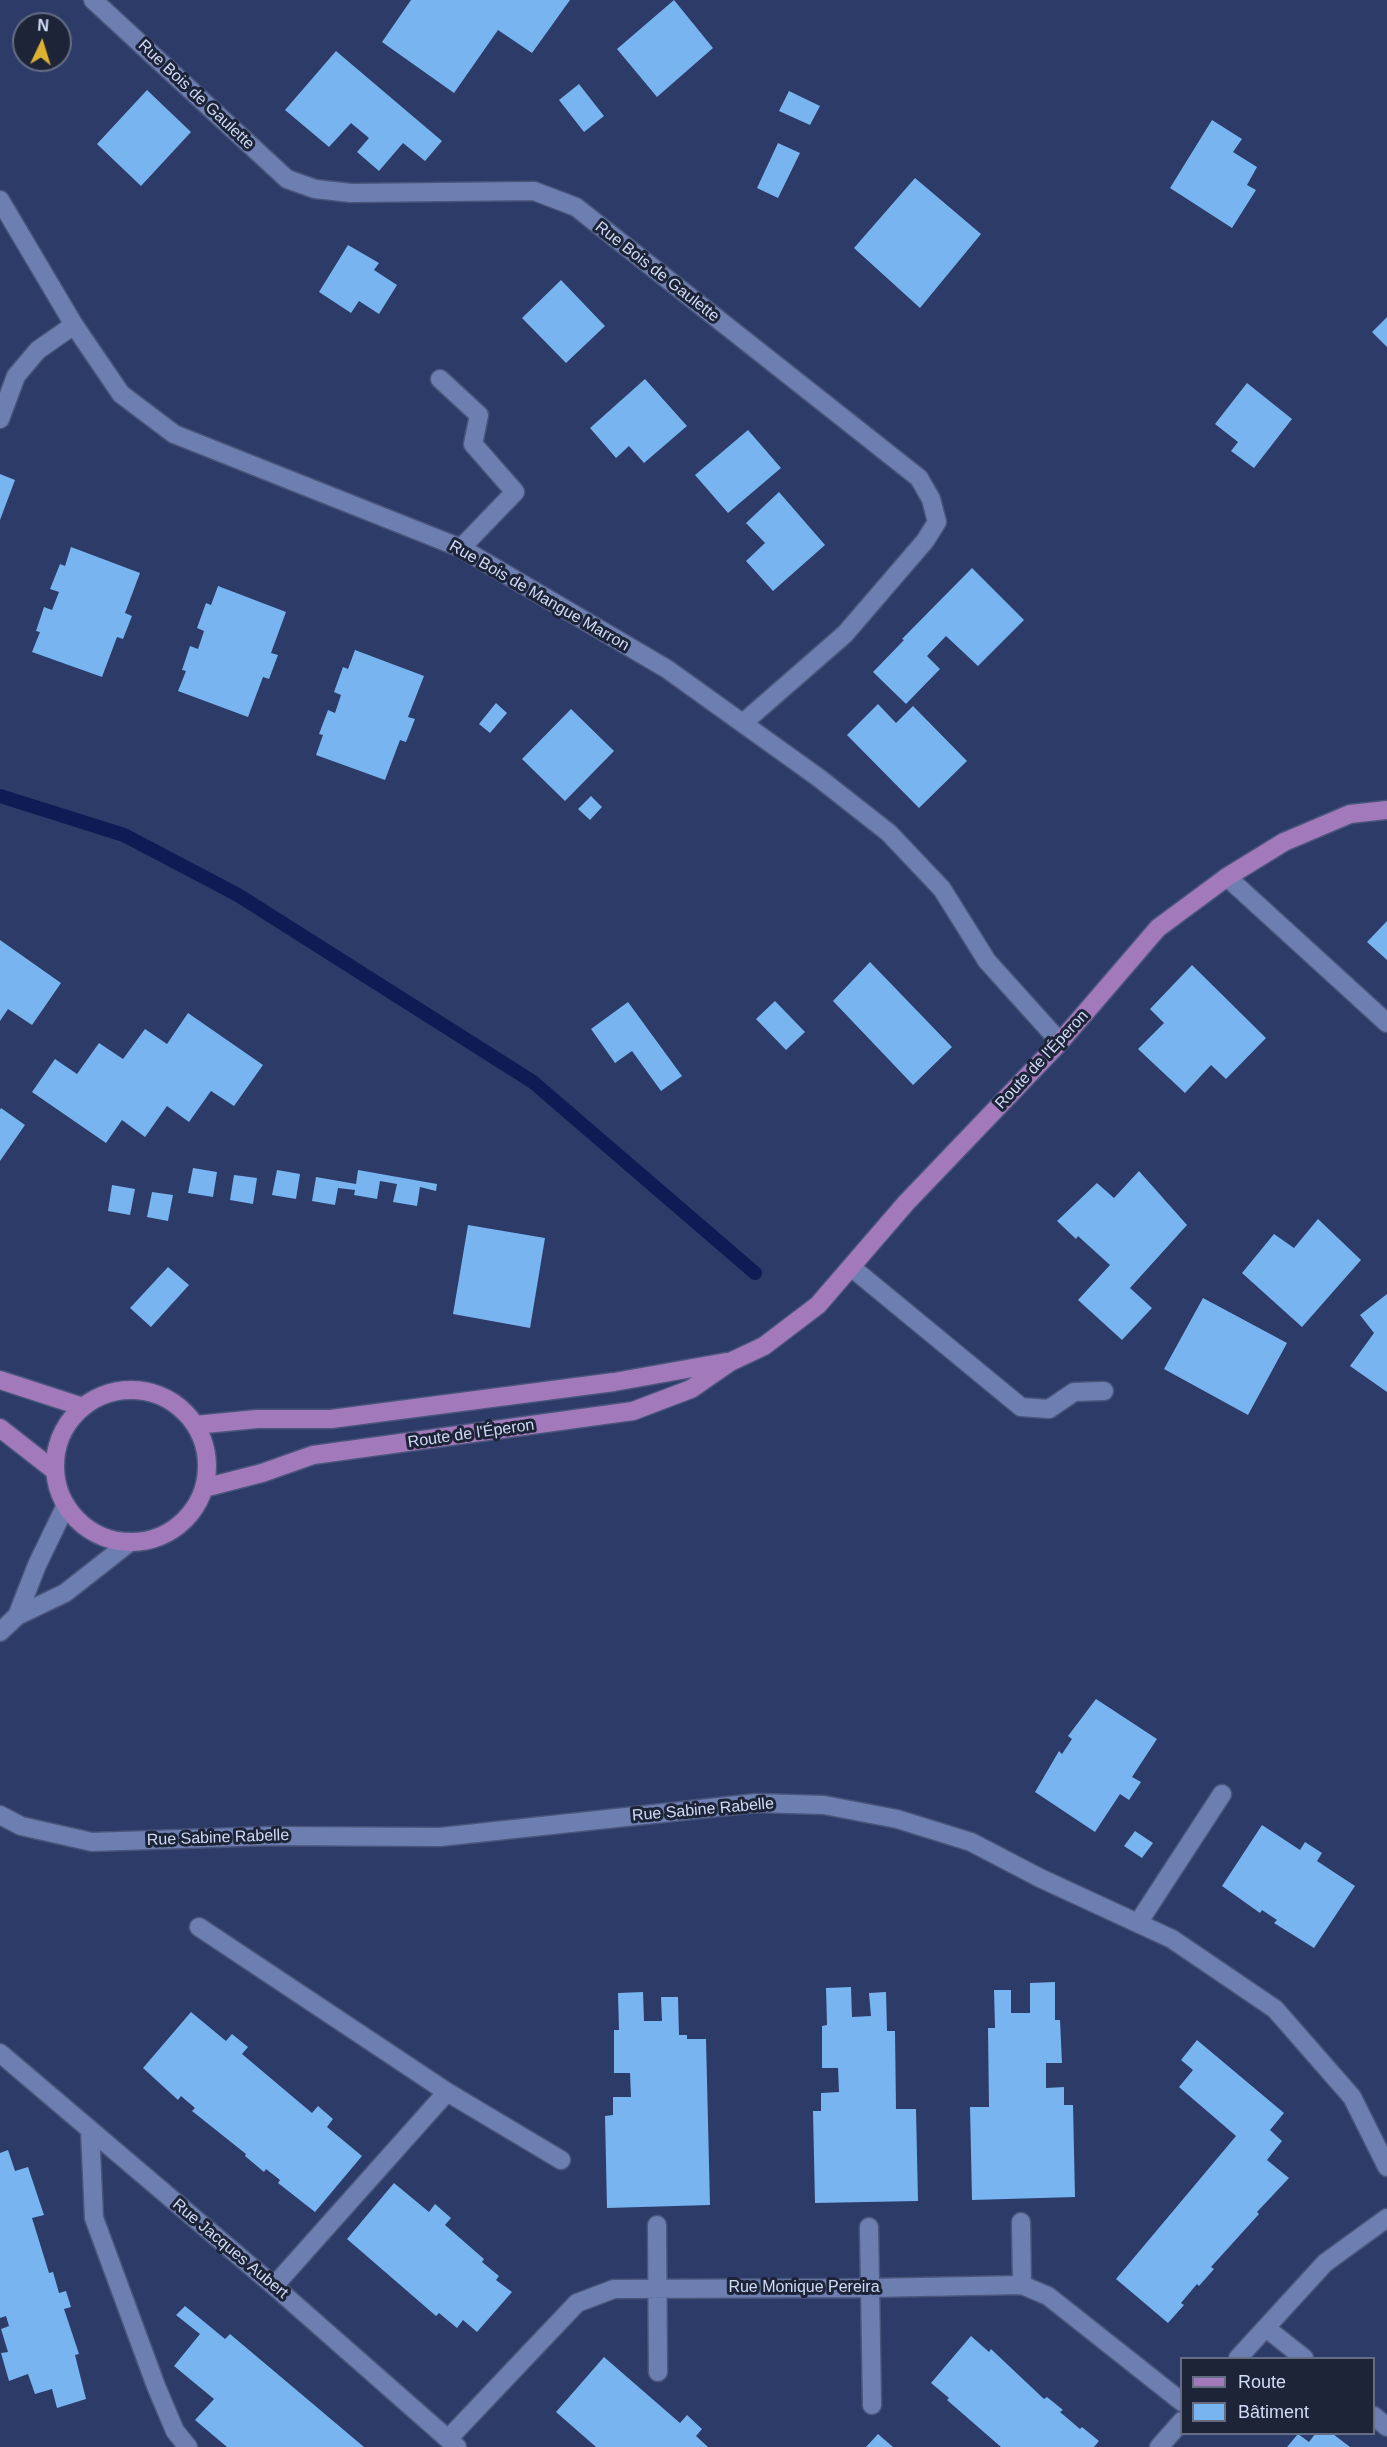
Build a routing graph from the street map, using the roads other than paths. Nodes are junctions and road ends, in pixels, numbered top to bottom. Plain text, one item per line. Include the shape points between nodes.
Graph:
1 (93, 0) edge
2 (0, 200) edge
3 (74, 325) junction
4 (440, 379) dead end
5 (0, 419) edge
6 (461, 548) junction
7 (743, 723) junction
8 (1387, 810) edge
9 (1227, 877) junction
10 (1387, 1023) edge
11 (1060, 1042) junction
12 (851, 1267) junction
13 (730, 1362) junction
14 (0, 1380) edge
15 (1104, 1391) dead end
16 (83, 1407) junction
17 (195, 1425) junction
18 (0, 1428) edge
19 (55, 1471) junction
20 (204, 1488) junction
21 (66, 1505) junction
22 (130, 1542) junction
23 (17, 1616) junction
24 (0, 1632) edge
25 (1222, 1794) dead end
26 (0, 1815) edge
27 (1138, 1923) junction
28 (199, 1927) dead end
29 (0, 2053) edge
30 (447, 2092) junction
31 (90, 2130) junction
32 (561, 2160) dead end
33 (1387, 2168) edge
34 (1387, 2218) edge
35 (1021, 2222) dead end
36 (657, 2225) dead end
37 (869, 2227) dead end
38 (1022, 2285) junction
39 (274, 2286) junction
40 (658, 2288) junction
41 (870, 2288) junction
42 (1266, 2328) junction
43 (1239, 2357) edge
44 (1303, 2357) edge
45 (658, 2372) dead end
46 (1180, 2400) edge
47 (872, 2405) dead end
48 (1375, 2417) edge
49 (1180, 2423) edge
50 (1387, 2427) edge
51 (453, 2443) edge
52 (188, 2447) edge
53 (1159, 2447) edge

1 - 7 street, Rue Bois de Gaulette via 287,179 315,189 351,193 534,191 576,207 919,478 931,499 937,522 926,541 845,634
2 - 3 street, Rue Bois de Mangue Marron
3 - 5 street via 38,350 16,376
3 - 6 street, Rue Bois de Mangue Marron via 121,394 174,434
4 - 6 street via 478,415 473,444 515,492
6 - 7 street, Rue Bois de Mangue Marron via 667,669
7 - 11 street, Rue Bois de Mangue Marron via 889,833 942,889 987,961
8 - 9 main road, Route de l'Éperon via 1350,814 1284,842
9 - 10 street
9 - 11 main road, Route de l'Éperon via 1158,928
11 - 12 main road, Route de l'Éperon via 906,1203
12 - 13 main road, Route de l'Éperon via 818,1305 764,1346
12 - 15 street via 1021,1407 1049,1409 1074,1392
13 - 17 main road, Route de l'Éperon via 614,1382 331,1419 256,1419
13 - 20 main road, Route de l'Éperon via 692,1389 633,1411 314,1455
14 - 16 main road
16 - 17 main road via 112,1393 143,1391 172,1402
16 - 19 main road via 61,1436
17 - 20 main road via 207,1461
18 - 19 main road
19 - 21 main road
20 - 22 main road via 195,1508 180,1524 154,1538
21 - 22 main road via 78,1521 100,1535
21 - 23 street
22 - 23 street via 65,1593
23 - 24 street
25 - 27 street
26 - 27 street, Rue Sabine Rabelle via 21,1826 92,1842 269,1836 440,1837 756,1803 824,1805 897,1819 971,1842
27 - 33 street, Rue Sabine Rabelle via 1172,1939 1275,2009 1352,2097
28 - 30 street
29 - 31 street, Rue Jacques Aubert
30 - 32 street
30 - 39 street
31 - 39 street, Rue Jacques Aubert
31 - 52 street via 94,2218 156,2386 175,2431
34 - 42 street via 1324,2263
35 - 38 street
36 - 40 street
37 - 41 street
38 - 41 street, Rue Monique Pereira
38 - 46 street, Rue Monique Pereira via 1048,2296
39 - 51 street, Rue Jacques Aubert
40 - 41 street, Rue Monique Pereira
40 - 45 street
40 - 51 street, Rue Monique Pereira via 614,2289 576,2303
41 - 47 street
42 - 43 street
42 - 44 street
48 - 50 street
49 - 53 street

